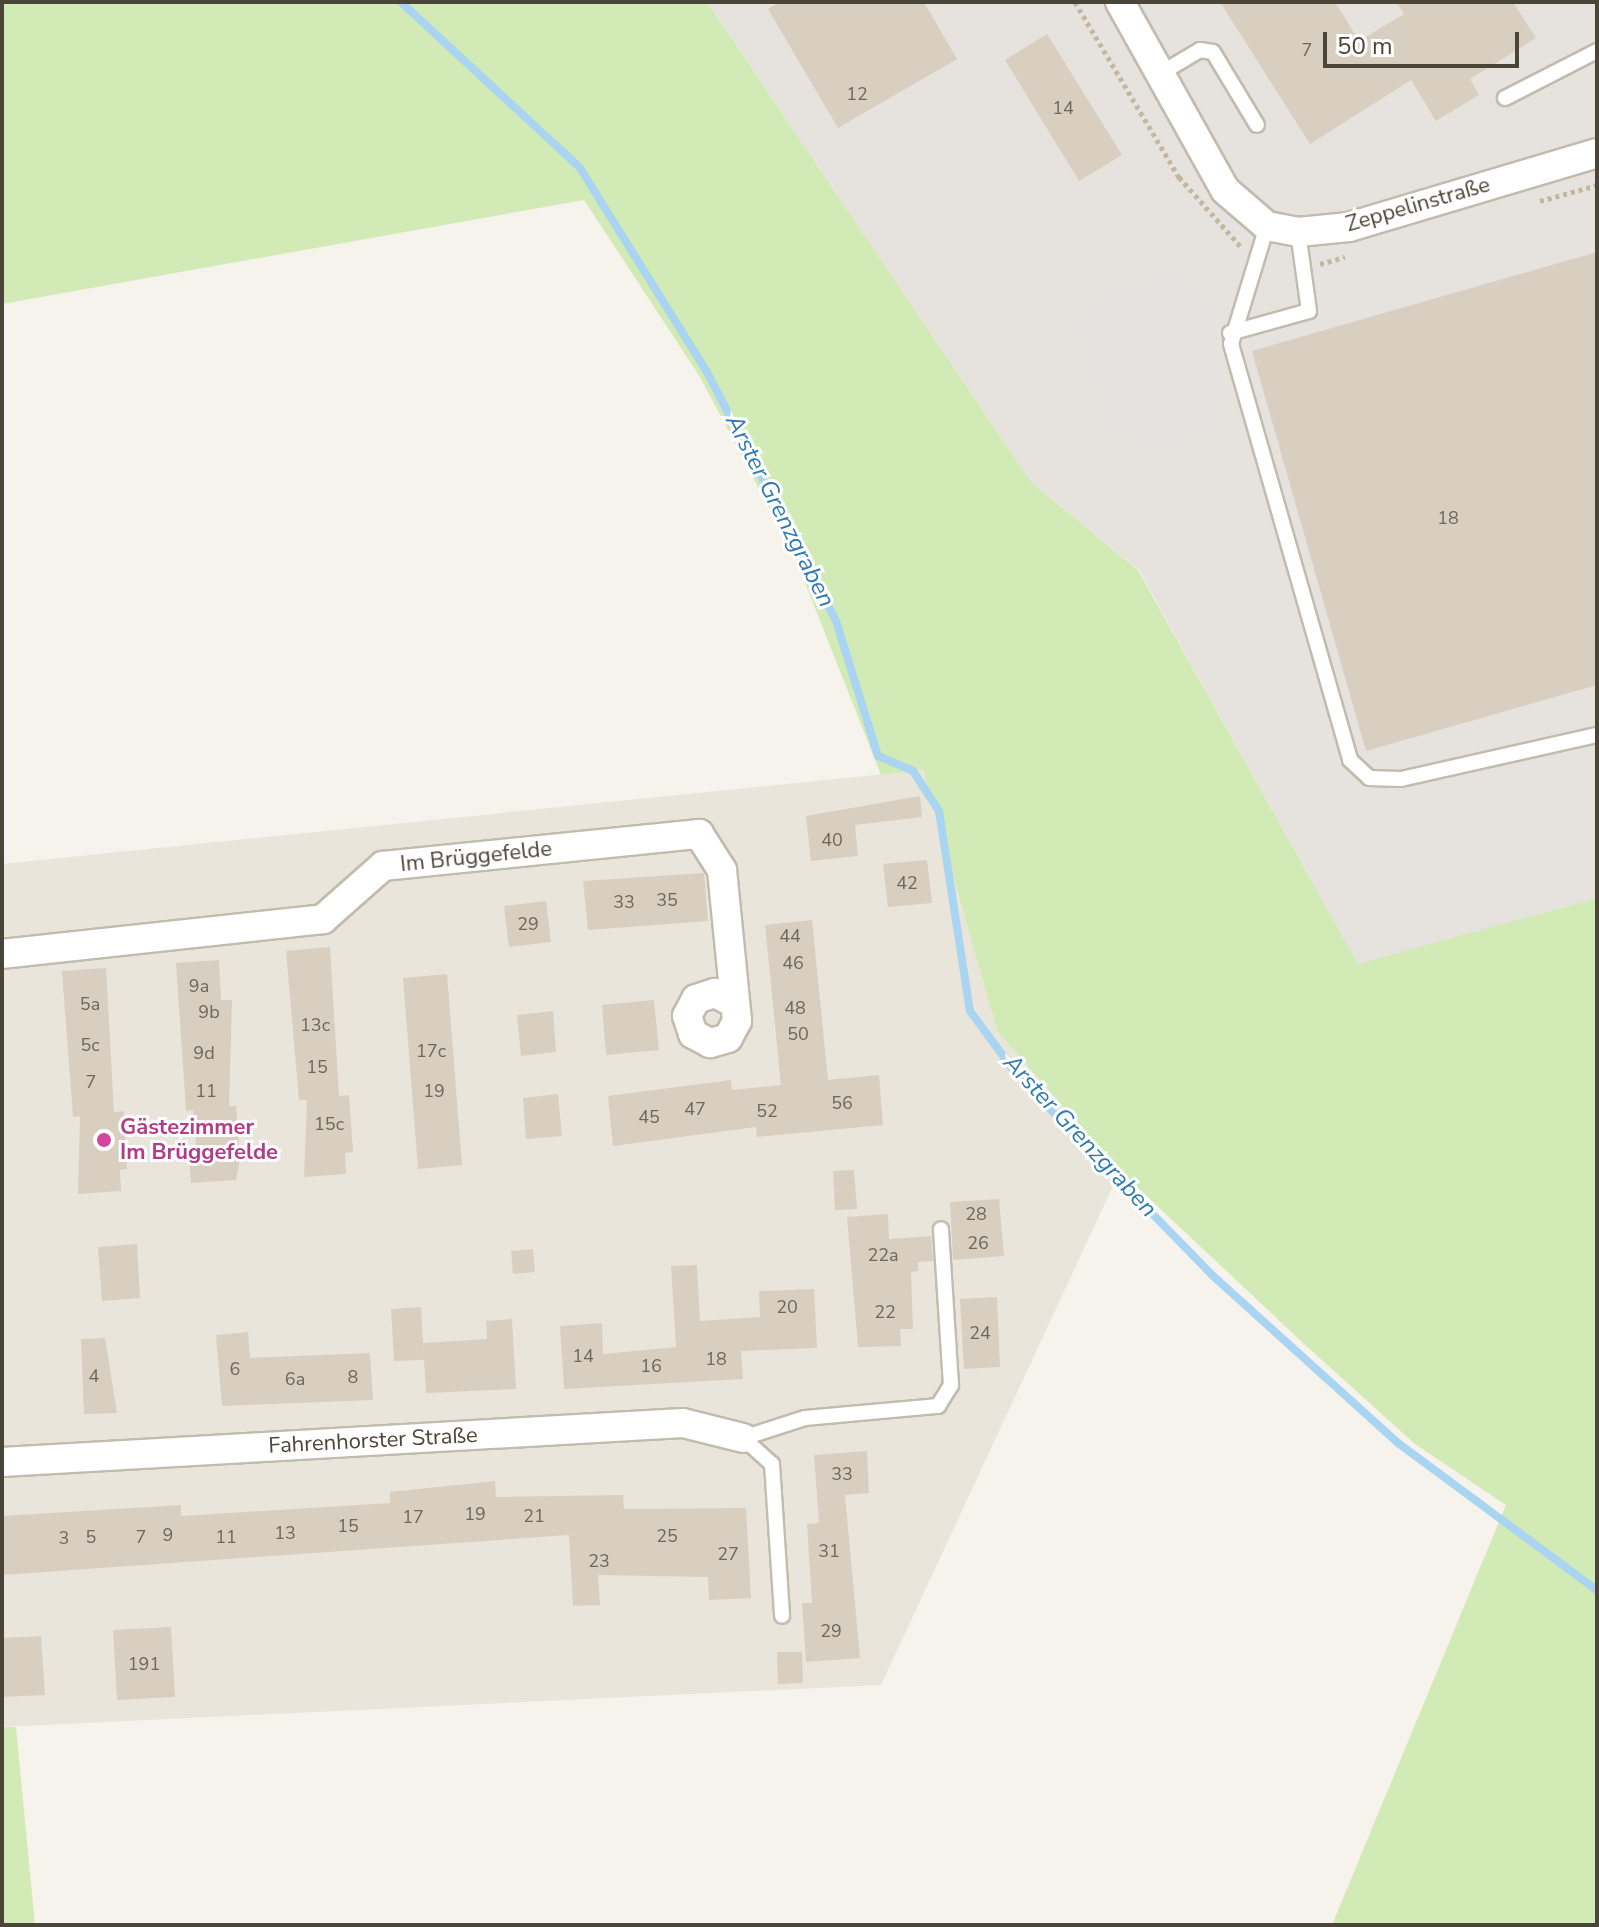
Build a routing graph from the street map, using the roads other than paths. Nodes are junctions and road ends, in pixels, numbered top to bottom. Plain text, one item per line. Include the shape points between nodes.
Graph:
1 (1120, 2) edge
2 (1597, 51) edge
3 (1163, 72) junction
4 (1505, 98) dead end
5 (1257, 125) dead end
6 (1597, 153) edge
7 (1267, 226) junction
8 (1298, 232) junction
9 (1230, 333) junction
10 (1597, 735) edge
11 (2, 954) edge
12 (732, 1002) dead end
13 (941, 1229) dead end
14 (743, 1438) junction
15 (2, 1462) edge
16 (782, 1616) dead end

1 - 3 street, Zeppelinstraße
2 - 4 lane
3 - 5 lane via 1200,50 1213,52
3 - 7 street, Zeppelinstraße via 1225,190
6 - 8 street, Zeppelinstraße via 1349,227
7 - 8 street, Zeppelinstraße
7 - 9 lane via 1261,258
8 - 9 lane via 1298,264 1309,311
9 - 10 lane via 1359,772 1401,779
11 - 12 street, Im Brüggefelde via 323,919 383,866 699,834 722,870
13 - 14 lane via 951,1385 938,1406 805,1418
14 - 15 street, Fahrenhorster Straße via 683,1423
14 - 16 lane via 772,1464

